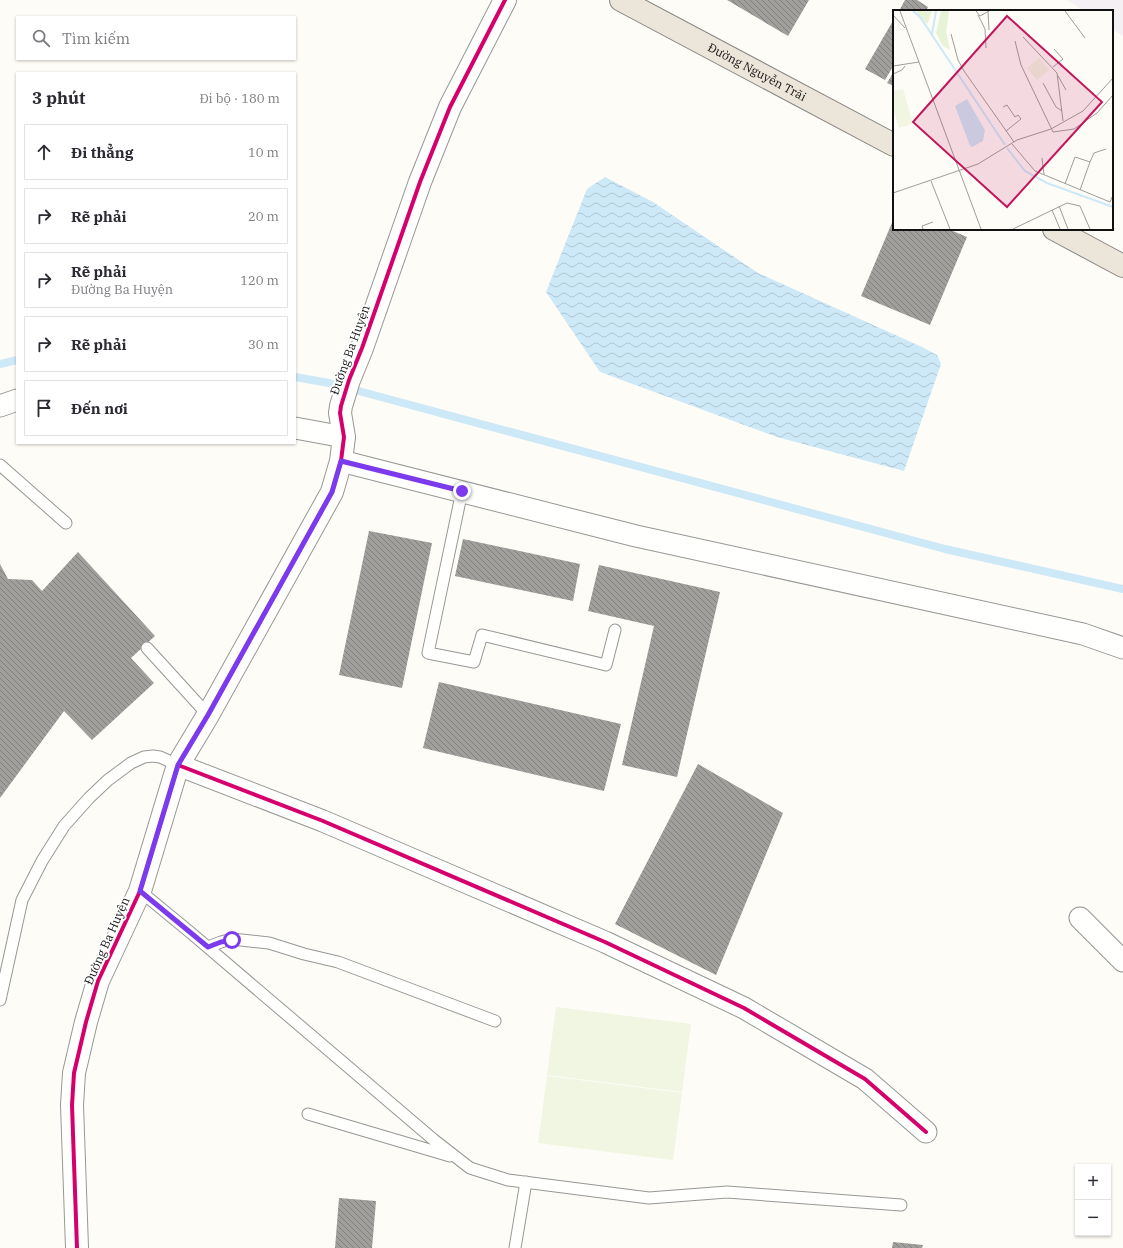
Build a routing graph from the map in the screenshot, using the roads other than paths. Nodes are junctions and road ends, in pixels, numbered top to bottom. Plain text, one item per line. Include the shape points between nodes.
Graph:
1 (505, 0) edge
2 (621, 0) edge
3 (893, 143) edge
4 (1056, 230) edge
5 (1123, 266) edge
6 (16, 400) edge
7 (0, 406) edge
8 (296, 428) edge
9 (344, 437) junction
10 (341, 461) junction
11 (0, 465) edge
12 (462, 491) junction
13 (66, 524) dead end
14 (615, 630) dead end
15 (147, 648) dead end
16 (1123, 648) edge
17 (208, 715) junction
18 (178, 765) junction
19 (140, 891) junction
20 (1080, 918) dead end
21 (208, 947) junction
22 (1123, 961) edge
23 (0, 1000) edge
24 (495, 1021) dead end
25 (308, 1114) dead end
26 (926, 1132) dead end
27 (456, 1158) junction
28 (526, 1182) junction
29 (901, 1205) dead end
30 (77, 1248) edge
31 (516, 1248) edge

1 - 9 street, Đường Ba Huyện via 450,107 420,182 341,406
2 - 3 highway, Đường Nguyễn Trãi
4 - 5 highway
6 - 7 street
8 - 9 street
9 - 10 street, Đường Ba Huyện
10 - 12 street
10 - 17 street, Đường Ba Huyện via 332,492
11 - 13 lane
12 - 14 lane via 428,653 474,662 482,635 606,665
12 - 16 street via 636,536 1083,634
15 - 17 lane
17 - 18 street, Đường Ba Huyện
18 - 19 street, Đường Ba Huyện
18 - 23 lane via 153,756 131,763 108,780 64,826 22,900
18 - 26 street via 323,821 555,920 744,1008 865,1079
19 - 21 lane
19 - 30 street, Đường Ba Huyện via 98,981 74,1073 72,1105
20 - 22 street
21 - 24 lane via 232,940 269,943 338,962
21 - 27 lane
25 - 27 lane
27 - 28 lane via 470,1168 508,1180
28 - 29 lane via 649,1198 727,1192
28 - 31 lane

